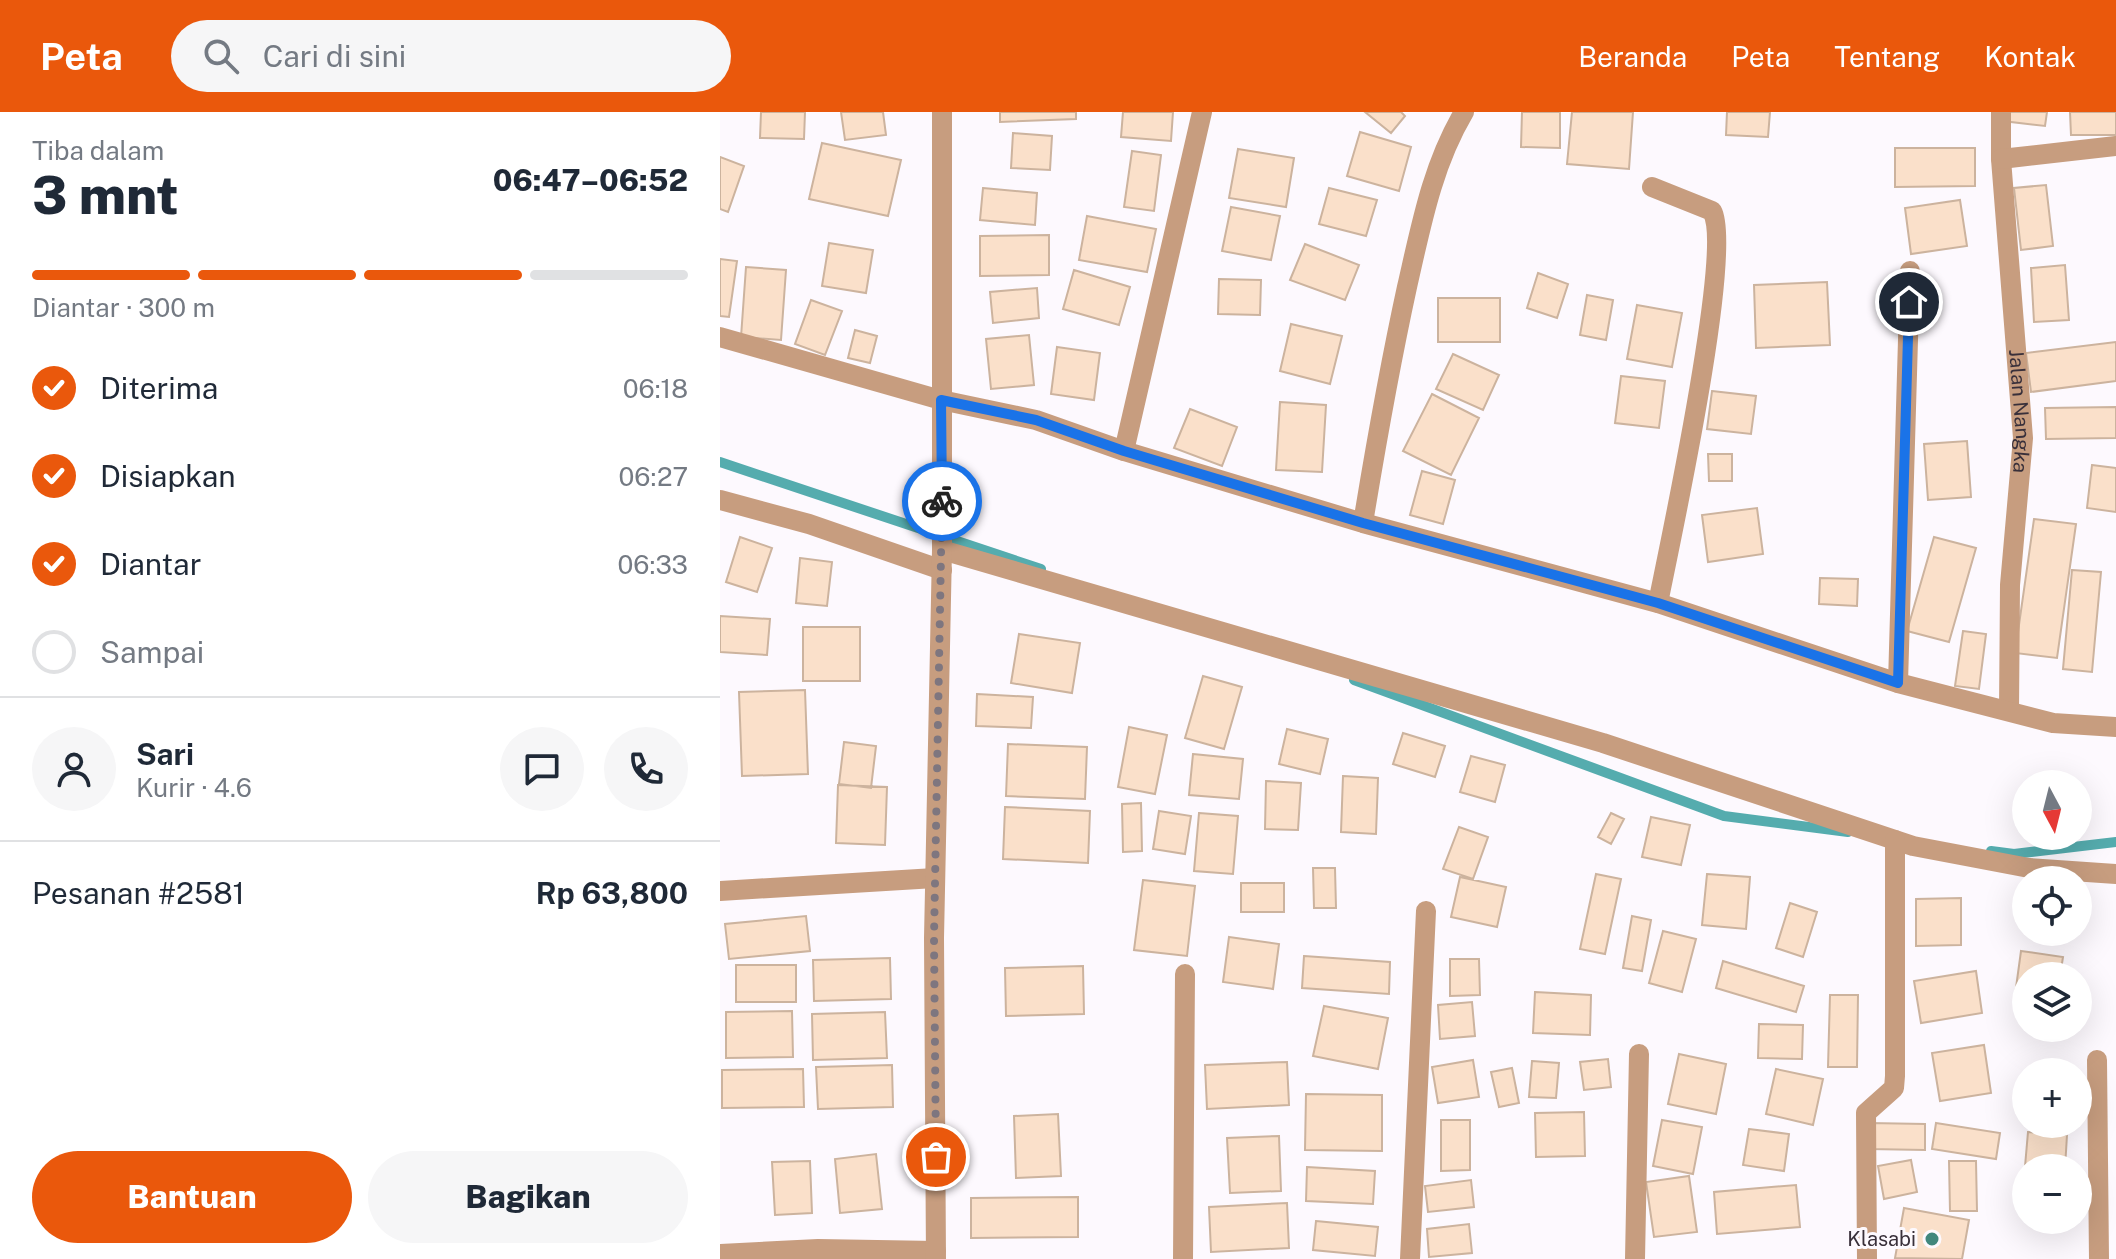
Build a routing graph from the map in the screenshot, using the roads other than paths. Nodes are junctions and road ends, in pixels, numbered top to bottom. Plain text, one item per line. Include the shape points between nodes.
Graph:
1 (942, 112) edge
2 (1202, 112) edge
3 (1464, 112) edge
4 (2001, 112) edge
5 (2116, 146) edge
6 (2001, 159) junction
7 (1652, 187) dead end
8 (1910, 271) dead end
9 (720, 337) edge
10 (941, 400) junction
11 (1124, 451) junction
12 (720, 500) edge
13 (1363, 523) junction
14 (942, 553) junction
15 (1658, 603) junction
16 (1898, 683) junction
17 (2009, 711) junction
18 (2116, 727) edge
19 (1895, 840) junction
20 (2116, 874) edge
21 (935, 878) junction
22 (720, 891) edge
23 (1426, 911) dead end
24 (1185, 974) dead end
25 (1639, 1054) dead end
26 (2097, 1060) dead end
27 (720, 1254) edge
28 (936, 1255) edge
29 (1183, 1259) edge
30 (1410, 1259) edge
31 (1635, 1259) edge
32 (1867, 1259) edge
33 (2099, 1259) edge

1 - 10 street
2 - 11 street
3 - 13 street via 1426,201
4 - 6 street, Jalan Nangka
5 - 6 street
6 - 17 street, Jalan Nangka via 2023,438 2010,585
7 - 15 street via 1712,211 1719,234 1702,368
8 - 16 street
9 - 10 street
10 - 11 street via 1036,420
10 - 14 street
11 - 13 street
12 - 14 street
13 - 15 street
14 - 19 street via 1603,743
14 - 21 street
15 - 16 street
16 - 17 street
17 - 18 street via 2053,723
19 - 20 street via 2029,868
19 - 32 street via 1895,1076 1894,1088 1866,1113
21 - 22 street
21 - 28 street
23 - 30 street
24 - 29 street
25 - 31 street
26 - 33 street
27 - 28 street via 818,1249

